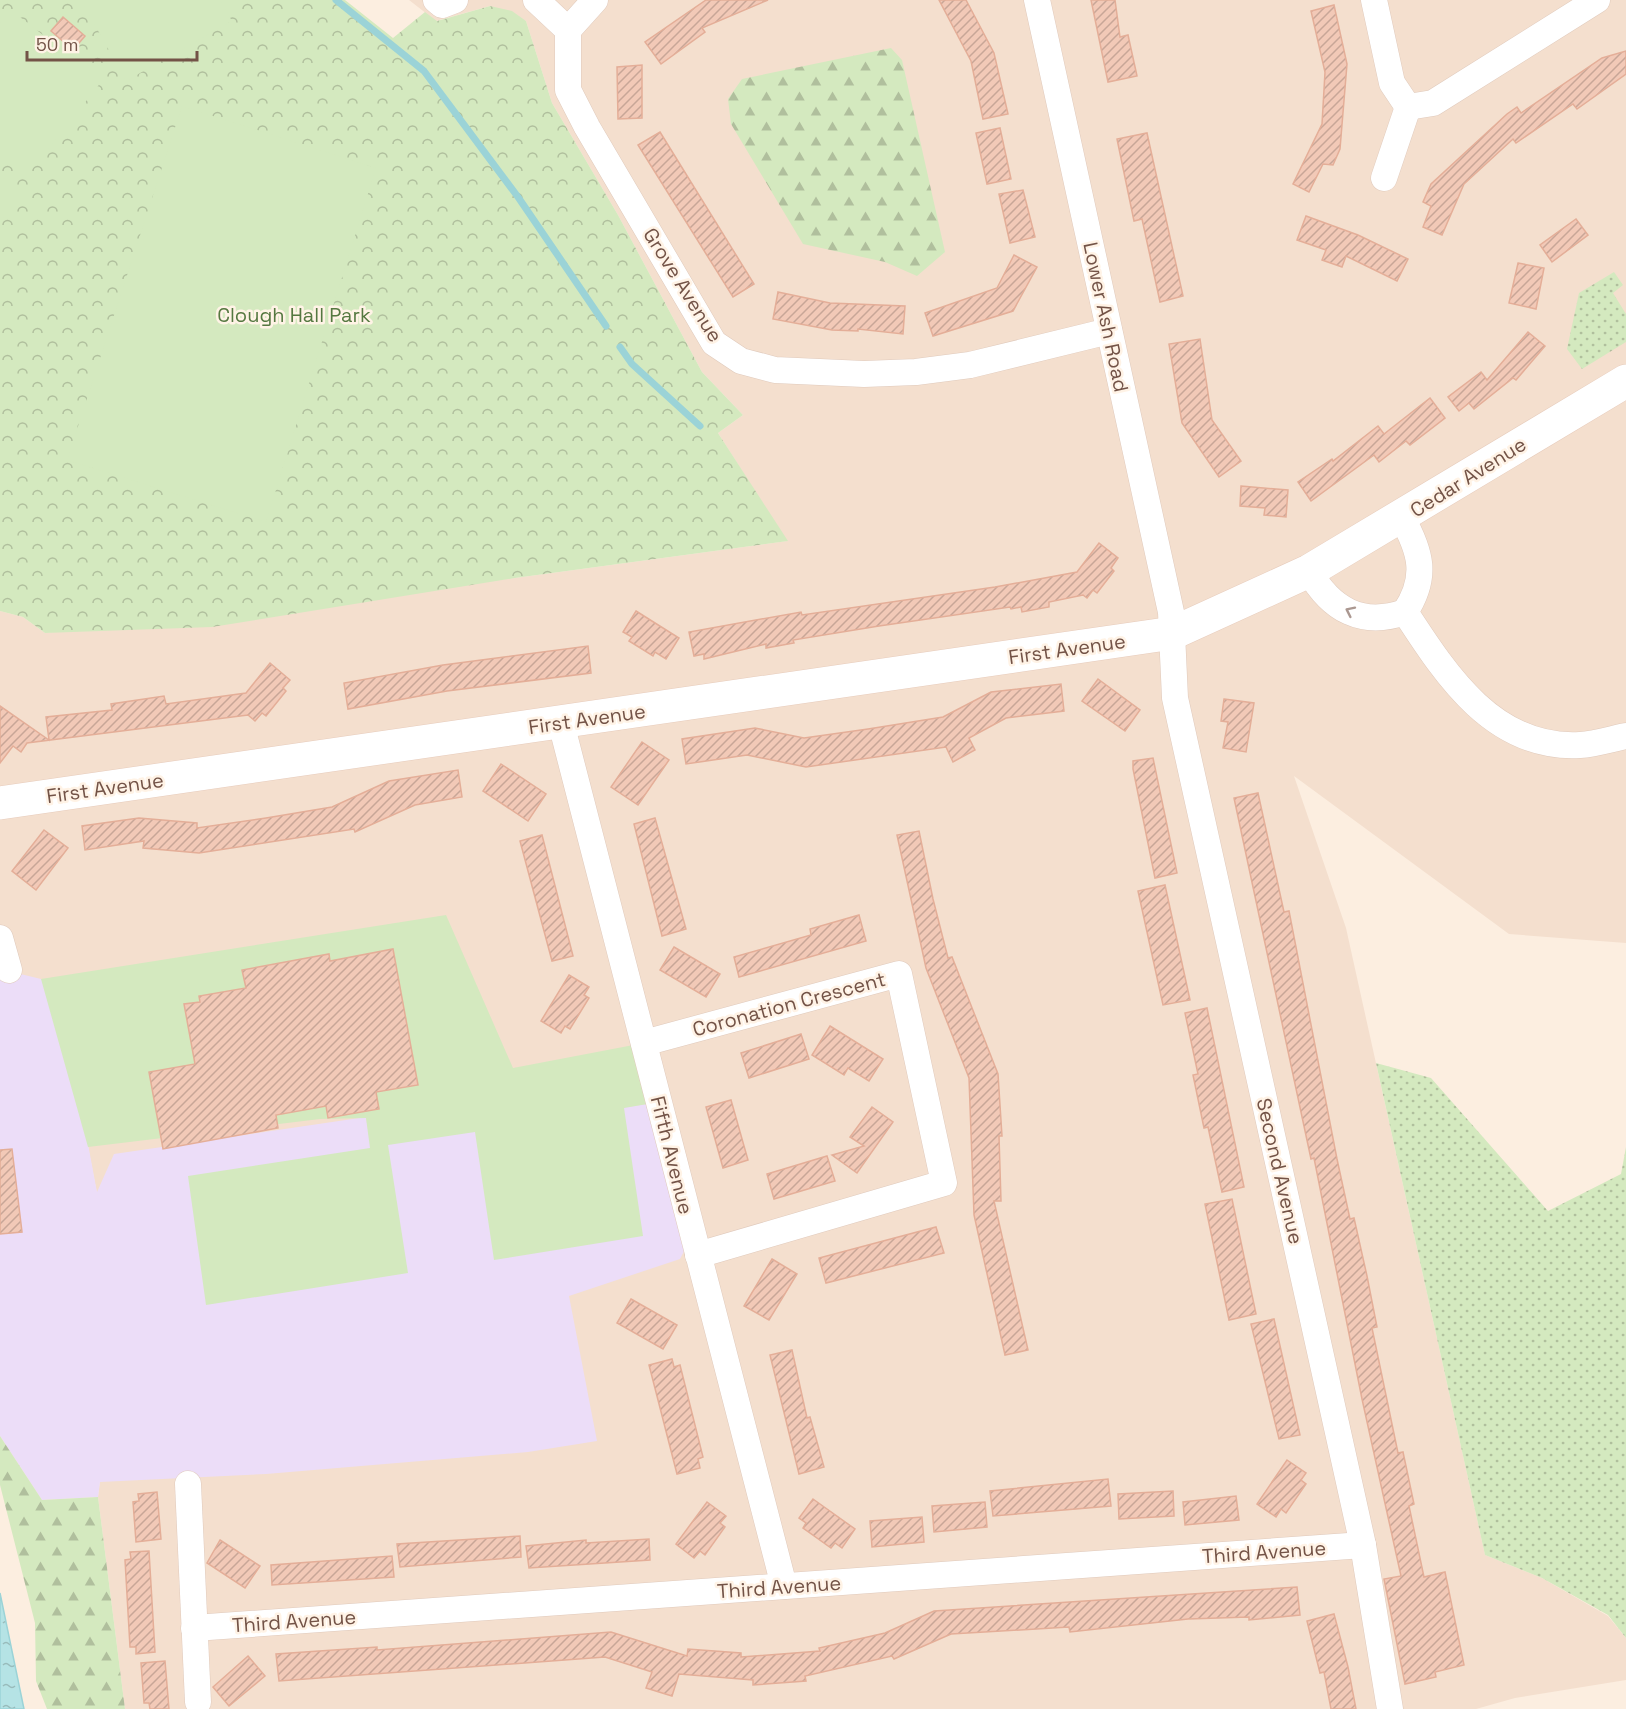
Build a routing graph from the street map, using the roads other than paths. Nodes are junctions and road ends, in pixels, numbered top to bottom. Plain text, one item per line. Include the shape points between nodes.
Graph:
1 (436, 0) edge
2 (454, 0) edge
3 (536, 0) edge
4 (595, 0) edge
5 (1037, 0) edge
6 (1374, 0) edge
7 (1597, 0) edge
8 (568, 30) junction
9 (1408, 107) junction
10 (1384, 178) dead end
11 (1109, 331) junction
12 (1626, 381) edge
13 (1402, 518) junction
14 (1309, 571) junction
15 (1405, 612) junction
16 (1173, 633) junction
17 (561, 723) junction
18 (1626, 736) edge
19 (0, 803) edge
20 (0, 938) edge
21 (9, 970) dead end
22 (644, 1043) junction
23 (698, 1255) junction
24 (188, 1484) dead end
25 (1364, 1545) junction
26 (784, 1586) junction
27 (194, 1628) junction
28 (198, 1702) dead end
29 (1390, 1709) edge

1 - 2 street via 442,5
3 - 8 street
4 - 8 street
5 - 11 street, Lower Ash Road
6 - 9 street via 1392,83
7 - 9 street via 1433,103
8 - 11 street, Grove Avenue via 568,90 587,127 714,343 741,361 775,370 916,372 970,365
9 - 10 street
11 - 16 street, Lower Ash Road
12 - 13 main road, Cedar Avenue
13 - 14 main road, Cedar Avenue
13 - 15 street via 1419,552 1420,572 1416,596
15 -> 14 street via 1384,619 1364,617 1332,602
14 - 16 main road, Cedar Avenue
15 - 18 street via 1444,672 1476,705 1509,729 1540,740 1580,745
16 - 17 main road, First Avenue
16 - 25 street, Second Avenue via 1175,698
17 - 19 main road, First Avenue
17 - 22 street, Fifth Avenue
20 - 21 street
22 - 23 street, Fifth Avenue
22 - 23 street, Coronation Crescent via 899,974 944,1183
23 - 26 street, Fifth Avenue
24 - 27 street
25 - 26 street, Third Avenue
25 - 29 street, Second Avenue
26 - 27 street, Third Avenue
27 - 28 street

